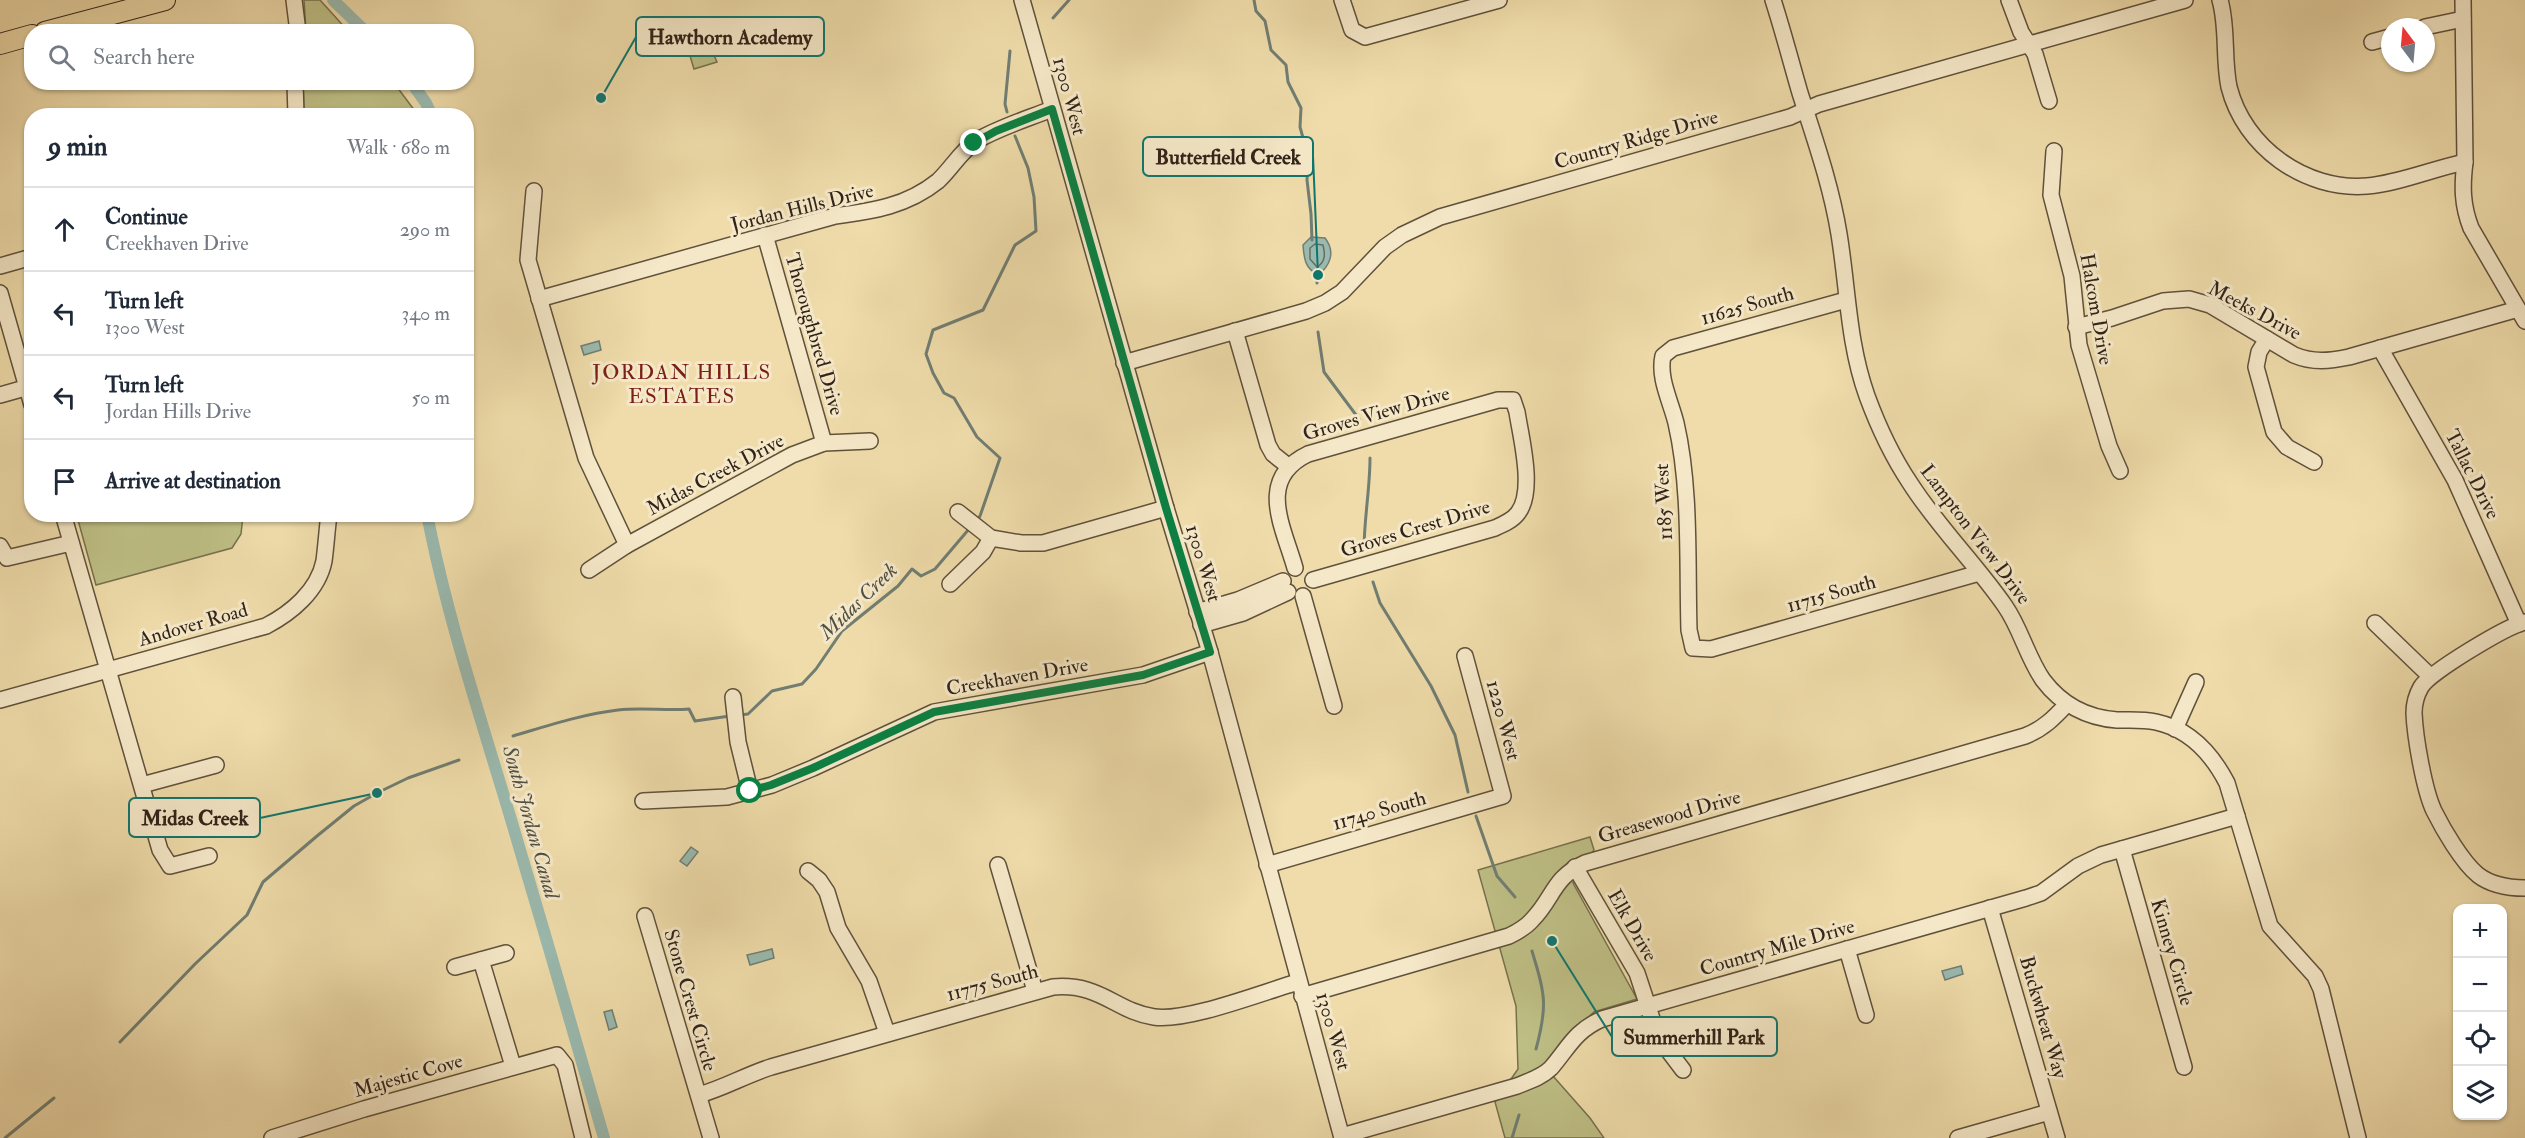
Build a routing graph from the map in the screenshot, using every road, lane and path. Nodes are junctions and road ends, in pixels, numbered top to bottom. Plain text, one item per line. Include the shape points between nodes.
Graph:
1 (165, 0) edge
2 (294, 0) edge
3 (1022, 0) edge
4 (1342, 0) edge
5 (1773, 0) edge
6 (2009, 0) edge
7 (2185, 0) edge
8 (2220, 0) edge
9 (2463, 0) edge
10 (1492, 1) edge
11 (2463, 19) junction
12 (75, 24) edge
13 (297, 24) edge
14 (2435, 25) edge
15 (24, 37) edge
16 (2381, 40) edge
17 (2372, 42) dead end
18 (0, 44) edge
19 (2030, 44) junction
20 (296, 90) edge
21 (2049, 101) dead end
22 (296, 108) edge
23 (1052, 109) junction
24 (1806, 110) junction
25 (2054, 151) dead end
26 (2465, 162) junction
27 (534, 191) dead end
28 (765, 235) junction
29 (24, 259) edge
30 (0, 266) edge
31 (0, 293) edge
32 (539, 299) junction
33 (1846, 300) junction
34 (2522, 315) edge
35 (2076, 327) junction
36 (1235, 331) junction
37 (2267, 339) junction
38 (2380, 348) junction
39 (1663, 356) joint
40 (1124, 363) junction
41 (24, 371) edge
42 (24, 388) edge
43 (0, 395) edge
44 (1513, 400) joint
45 (870, 441) dead end
46 (824, 443) junction
47 (2314, 462) dead end
48 (1288, 466) junction
49 (2120, 471) dead end
50 (1166, 508) junction
51 (958, 512) dead end
52 (65, 522) edge
53 (328, 522) edge
54 (986, 533) junction
55 (71, 543) junction
56 (627, 544) junction
57 (0, 546) edge
58 (1295, 568) junction
59 (589, 570) dead end
60 (1979, 573) junction
61 (1313, 580) junction
62 (950, 584) dead end
63 (1291, 590) junction
64 (1199, 619) junction
65 (2375, 623) dead end
66 (2522, 623) edge
67 (1693, 648) joint
68 (1210, 652) junction
69 (1465, 656) dead end
70 (108, 670) junction
71 (2430, 676) junction
72 (2196, 682) dead end
73 (733, 697) dead end
74 (0, 700) edge
75 (2067, 704) junction
76 (1334, 706) dead end
77 (2175, 729) junction
78 (216, 765) dead end
79 (142, 785) junction
80 (750, 791) junction
81 (1503, 796) joint
82 (643, 801) dead end
83 (2237, 816) junction
84 (2122, 849) junction
85 (209, 856) dead end
86 (998, 865) dead end
87 (1267, 865) junction
88 (1575, 867) junction
89 (808, 871) dead end
90 (2525, 888) edge
91 (1990, 908) junction
92 (645, 916) dead end
93 (1847, 949) junction
94 (506, 953) dead end
95 (481, 960) junction
96 (456, 967) dead end
97 (1300, 989) junction
98 (1035, 991) junction
99 (1648, 1006) junction
100 (1866, 1015) dead end
101 (887, 1033) junction
102 (513, 1066) junction
103 (2184, 1067) dead end
104 (1683, 1070) dead end
105 (699, 1095) junction
106 (2049, 1112) junction
107 (1342, 1137) edge
108 (272, 1138) edge
109 (583, 1138) edge
110 (711, 1138) edge
111 (1958, 1138) edge
112 (2057, 1138) edge
113 (2358, 1138) edge

1 - 12 main road
2 - 13 street
3 - 23 street, 1300 West
4 - 10 street via 1352,30 1365,37
5 - 24 street, Lampton View Drive
6 - 19 street
7 - 19 street, Country Ridge Drive
8 - 26 street via 2227,73 2234,101 2253,135 2280,162 2316,180 2353,186 2379,184
9 - 11 street
11 - 14 street
11 - 26 street
15 - 18 main road
16 - 17 street
19 - 21 street
19 - 24 street, Country Ridge Drive
20 - 22 street
23 - 28 street, Jordan Hills Drive via 974,143 938,180 910,199 880,210 835,216
23 - 40 street, 1300 West
24 - 33 street, Lampton View Drive via 1835,213
24 - 36 street, Country Ridge Drive via 1420,224 1385,247 1357,278 1325,303
25 - 35 street, Halcom Drive via 2052,195 2072,276
26 - 34 street via 2463,192 2468,219
27 - 32 street via 528,260
28 - 32 street, Jordan Hills Drive
28 - 46 street, Thoroughbred Drive
29 - 30 street
31 - 41 street
32 - 56 street via 586,458
33 - 39 street, 11625 South via 1673,348
33 - 60 street, Lampton View Drive via 1857,364 1879,427 1910,484
34 - 38 street, Meeks Drive
35 - 37 street, Meeks Drive via 2163,301 2189,299 2210,305
35 - 49 street, Halcom Drive via 2098,412
36 - 40 street, Country Ridge Drive
36 - 48 street via 1268,445
37 - 38 street, Meeks Drive via 2294,355 2314,361 2337,360
37 - 47 street via 2256,367 2274,432 2287,447
38 - 66 street, Tallac Drive via 2460,489
39 - 67 street, 1185 West via 1662,372 1682,456
40 - 50 street, 1300 West
42 - 43 street
44 - 48 street, Groves View Drive via 1498,400 1319,451
44 - 61 street, Groves Crest Drive via 1527,489 1523,505 1511,519 1495,528
45 - 46 street, Midas Creek Drive
46 - 56 street, Midas Creek Drive via 758,472
48 - 58 street, Groves View Drive via 1281,476 1276,499
50 - 54 street via 1042,543 1021,543
50 - 64 street, 1300 West
51 - 54 street
52 - 55 street
53 - 70 street, Andover Road via 323,564 312,587 282,618 266,626
54 - 62 street via 983,552
55 - 57 street via 7,558
55 - 70 street
56 - 59 street, Midas Creek Drive
58 - 61 street via 1308,572
58 - 63 street via 1287,573
60 - 67 street, 11715 South via 1711,648
60 - 75 street, Lampton View Drive via 2011,615 2042,678
61 - 63 street via 1311,588
63 - 64 street via 1243,613
63 - 76 street
64 - 68 street, 1300 West
65 - 71 street
66 - 71 street
68 - 80 street, Creekhaven Drive via 1143,675 934,712 813,768
68 - 87 street, 1300 West
69 - 81 street, 1220 West
70 - 74 street, Andover Road
70 - 79 street
71 - 90 street via 2421,686 2414,710 2434,811 2478,875 2505,887
72 - 77 street
73 - 80 street via 738,742
75 - 77 street, Lampton View Drive via 2096,717 2157,722
75 - 88 street, Greasewood Drive via 2049,723 2025,736
77 - 83 street, Lampton View Drive via 2198,744 2218,765
78 - 79 street
79 - 85 street via 160,850 170,866
80 - 82 street, Creekhaven Drive
81 - 87 street, 11740 South
83 - 84 street, Country Mile Drive
83 - 113 street, Lampton View Drive via 2270,926 2315,976 2321,989
84 - 91 street, Country Mile Drive via 2089,860 2041,893
84 - 103 street, Kinney Circle
86 - 98 street
87 - 97 street, 1300 West
88 - 97 street, Greasewood Drive via 1556,884 1533,920 1509,936
88 - 99 street, Elk Drive via 1630,960
89 - 101 street via 827,892 838,928 869,981
91 - 93 street, Country Mile Drive
91 - 106 street, Buckwheat Way
92 - 105 street, Stone Crest Circle
93 - 99 street, Country Mile Drive
93 - 100 street
94 - 95 street
95 - 96 street
95 - 102 street
97 - 98 street, 11775 South via 1169,1018 1139,1013 1084,988
97 - 107 street, 1300 West
98 - 101 street, 11775 South
99 - 104 street, Elk Drive via 1658,1037
99 - 107 street, Country Mile Drive via 1589,1025 1550,1069 1536,1078
101 - 105 street, 11775 South via 755,1072
102 - 108 street, Majestic Cove
102 - 109 street, Majestic Cove via 557,1055 565,1065
105 - 110 street, Stone Crest Circle
106 - 111 street
106 - 112 street, Buckwheat Way

